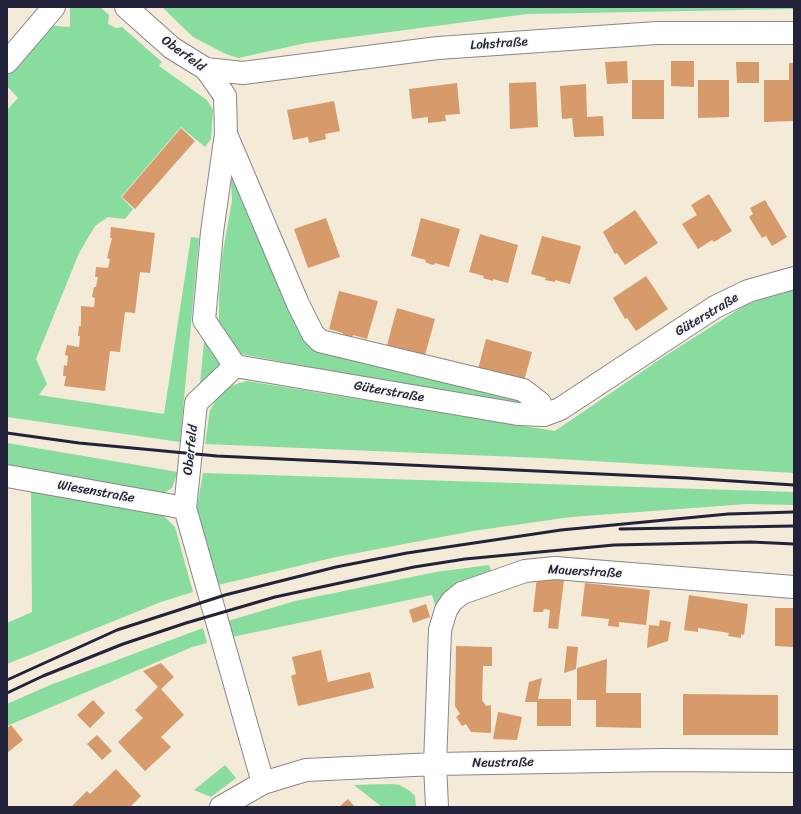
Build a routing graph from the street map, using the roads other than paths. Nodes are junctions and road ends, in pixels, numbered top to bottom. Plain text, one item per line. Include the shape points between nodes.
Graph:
1 (54, 7) edge
2 (126, 7) edge
3 (794, 34) edge
4 (7, 62) edge
5 (206, 69) junction
6 (226, 134) junction
7 (794, 278) edge
8 (235, 366) junction
9 (544, 415) junction
10 (7, 476) edge
11 (185, 508) junction
12 (794, 587) edge
13 (794, 761) edge
14 (435, 764) junction
15 (263, 783) junction
16 (221, 807) edge
17 (437, 807) edge

1 - 4 street
2 - 5 street, Oberfeld via 172,48
3 - 5 street, Lohstraße via 657,33 438,48 243,73
5 - 6 street, Oberfeld via 225,96
6 - 8 street, Oberfeld via 212,232 204,320
6 - 9 street, Oberfeld via 313,334 320,341 523,390 540,403
7 - 9 street, Güterstraße via 748,291 716,307 560,409
8 - 9 street, Güterstraße via 518,414
8 - 11 street, Oberfeld via 196,403
10 - 11 street, Wiesenstraße
11 - 15 street, Oberfeld
12 - 14 street, Mauerstraße via 555,568 525,571 462,593 446,610 440,630
13 - 14 street, Neustraße via 664,760
14 - 15 street, Neustraße via 306,770
14 - 17 street, Mauerstraße
15 - 16 street, Neustraße

